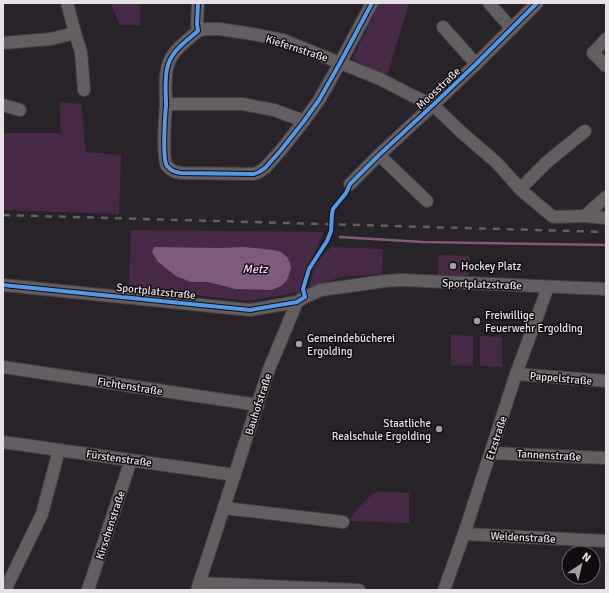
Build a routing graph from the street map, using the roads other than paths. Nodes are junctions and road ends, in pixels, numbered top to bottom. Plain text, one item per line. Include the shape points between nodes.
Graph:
1 (67, 3) edge
2 (198, 3) edge
3 (372, 3) edge
4 (489, 3) edge
5 (537, 3) edge
6 (443, 27) dead end
7 (512, 29) junction
8 (198, 31) junction
9 (75, 33) junction
10 (606, 39) edge
11 (3, 43) edge
12 (340, 63) junction
13 (476, 64) junction
14 (606, 66) edge
15 (84, 90) dead end
16 (166, 104) junction
17 (3, 105) edge
18 (433, 105) junction
19 (20, 110) dead end
20 (304, 121) junction
21 (585, 131) dead end
22 (379, 155) junction
23 (350, 184) dead end
24 (520, 189) junction
25 (606, 197) edge
26 (427, 201) dead end
27 (585, 216) junction
28 (606, 218) edge
29 (3, 285) edge
30 (548, 287) junction
31 (606, 289) edge
32 (297, 302) junction
33 (3, 367) edge
34 (516, 374) junction
35 (606, 381) edge
36 (258, 405) junction
37 (3, 442) edge
38 (59, 450) junction
39 (491, 453) junction
40 (606, 458) edge
41 (131, 460) junction
42 (235, 475) junction
43 (224, 508) junction
44 (343, 522) dead end
45 (464, 534) junction
46 (606, 541) edge
47 (198, 587) edge
48 (5, 590) edge
49 (88, 590) edge
50 (359, 590) edge
51 (444, 590) edge

1 - 9 street
2 - 8 street
3 - 12 street
4 - 7 street
5 - 7 street, Moosstraße
6 - 13 street
7 - 13 street, Moosstraße
8 - 12 street, Kiefernstraße via 220,30 282,40
8 - 16 street via 171,57 166,78
9 - 11 street via 51,39
9 - 15 street via 81,52
10 - 14 street via 593,53
12 - 18 street, Kiefernstraße
12 - 20 street
13 - 18 street, Moosstraße
16 - 20 street via 242,104 274,110
16 - 20 street via 166,165 172,171 181,173 259,172
17 - 19 street
18 - 22 street, Moosstraße
18 - 24 street, Kiefernstraße via 497,163
21 - 24 street via 547,162
22 - 23 street, Moosstraße
22 - 26 street
24 - 27 street, Kiefernstraße via 553,217
25 - 27 street
27 - 28 street, Kiefernstraße
29 - 32 street, Sportplatzstraße via 250,310
30 - 31 street, Sportplatzstraße
30 - 32 street, Sportplatzstraße via 401,280 321,290
30 - 34 street, Etzstraße
32 - 36 street, Bauhofstraße
33 - 36 street, Fichtenstraße
34 - 35 street, Pappelstraße
34 - 39 street, Etzstraße
36 - 42 street, Bauhofstraße
37 - 38 street, Fürstenstraße
38 - 41 street, Fürstenstraße
38 - 48 street via 42,514
39 - 40 street, Tannenstraße
39 - 45 street, Etzstraße
41 - 42 street, Fürstenstraße
41 - 49 street, Kirschenstraße
42 - 43 street, Bauhofstraße
43 - 44 street
43 - 47 street, Bauhofstraße
45 - 46 street, Weidenstraße
45 - 51 street, Etzstraße
47 - 50 street

